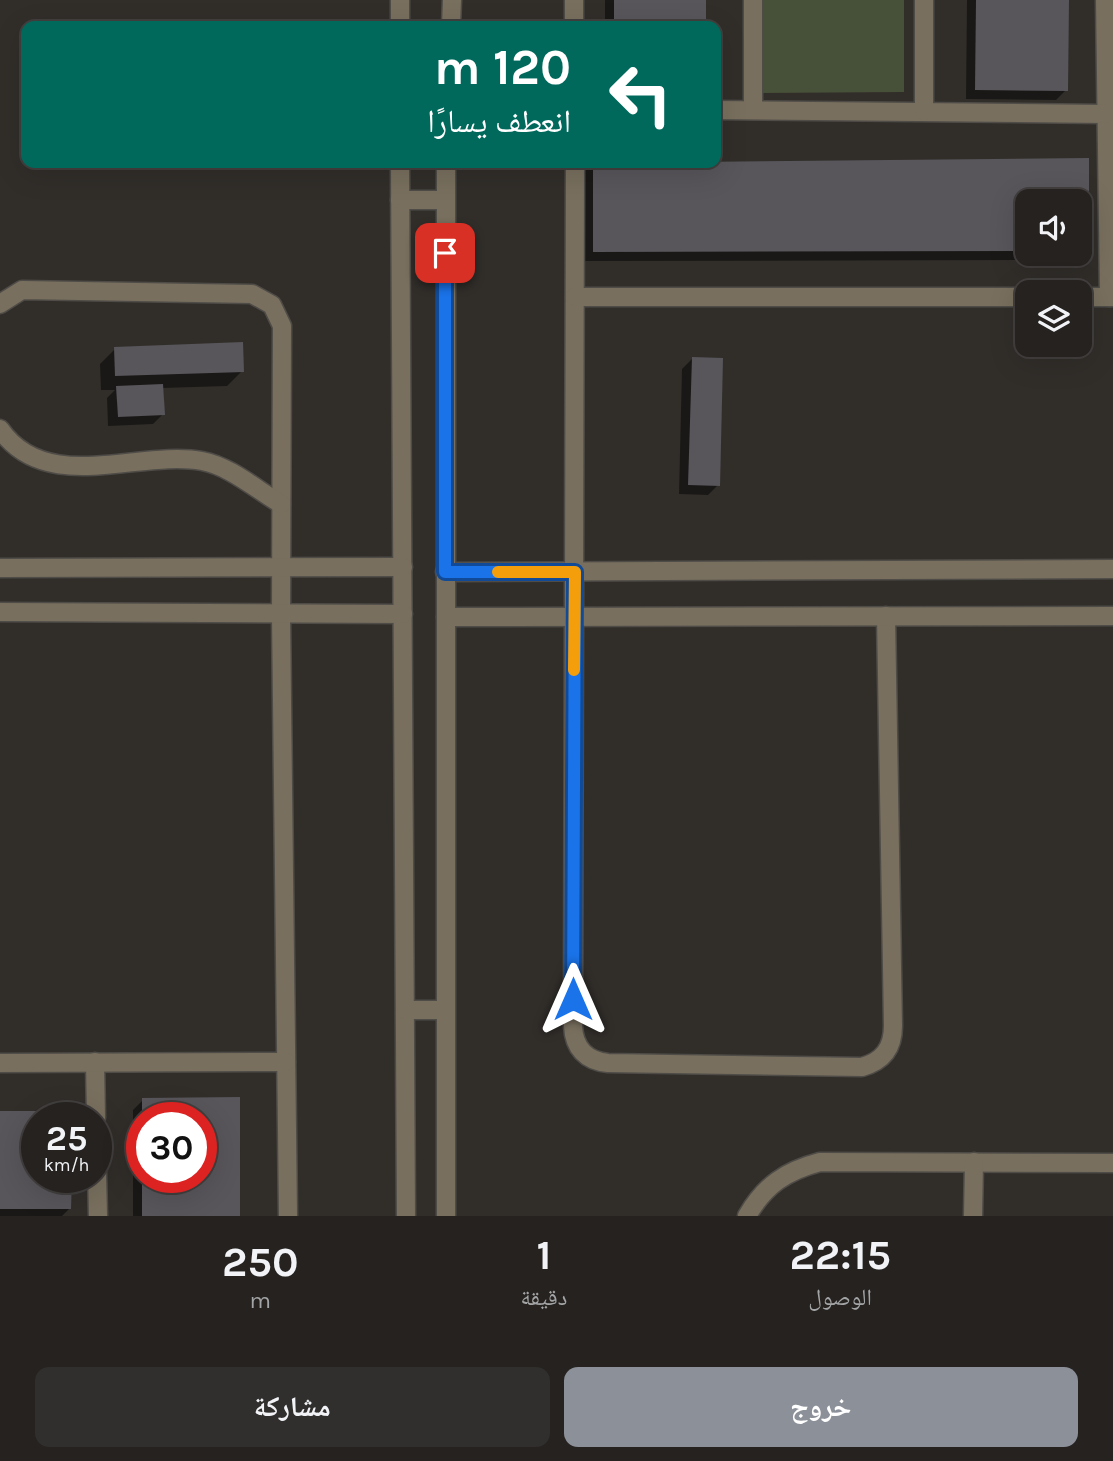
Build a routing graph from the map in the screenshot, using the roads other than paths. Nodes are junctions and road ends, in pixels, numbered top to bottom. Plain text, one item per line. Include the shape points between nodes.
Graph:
1 (400, 0) edge
2 (452, 0) edge
3 (574, 0) edge
4 (753, 0) edge
5 (924, 0) edge
6 (1105, 0) edge
7 (400, 21) edge
8 (451, 21) edge
9 (574, 21) edge
10 (721, 110) edge
11 (753, 110) junction
12 (924, 111) junction
13 (1105, 114) junction
14 (400, 168) edge
15 (446, 168) edge
16 (575, 168) edge
17 (400, 200) junction
18 (445, 200) junction
19 (575, 297) junction
20 (1015, 297) edge
21 (1092, 297) edge
22 (1111, 297) edge
23 (0, 304) edge
24 (0, 429) edge
25 (281, 504) junction
26 (281, 567) junction
27 (403, 567) junction
28 (0, 568) edge
29 (1113, 569) edge
30 (445, 572) junction
31 (575, 572) junction
32 (0, 612) edge
33 (403, 614) junction
34 (281, 615) junction
35 (886, 616) junction
36 (1113, 616) edge
37 (446, 617) junction
38 (575, 617) junction
39 (405, 1010) junction
40 (444, 1010) junction
41 (95, 1062) junction
42 (286, 1062) junction
43 (0, 1063) edge
44 (96, 1102) edge
45 (974, 1162) junction
46 (1113, 1163) edge
47 (97, 1193) edge
48 (98, 1216) edge
49 (288, 1216) edge
50 (406, 1216) edge
51 (446, 1216) edge
52 (747, 1216) edge
53 (973, 1216) edge

1 - 7 street
2 - 8 street
3 - 9 street
4 - 11 street
5 - 12 street
6 - 13 street
10 - 11 street
11 - 12 street
12 - 13 street
13 - 22 street
14 - 17 street
15 - 18 street
16 - 19 street
17 - 18 street
17 - 27 street
18 - 30 street
19 - 20 street
19 - 31 street
21 - 22 street
23 - 25 street via 22,290 240,294 272,305 282,326
24 - 25 street via 39,457 76,466 204,461
25 - 26 street
26 - 27 street
26 - 28 street
26 - 34 street
27 - 33 street
29 - 31 street
30 - 31 street
30 - 37 street
31 - 38 street
32 - 34 street
33 - 34 street
33 - 39 street
34 - 42 street
35 - 36 street
35 - 38 street
35 - 38 street via 893,1037 883,1057 862,1068 608,1063 589,1059 576,1045
37 - 38 street
37 - 40 street
39 - 40 street
39 - 50 street
40 - 51 street
41 - 42 street
41 - 43 street
41 - 44 street
42 - 49 street
45 - 46 street
45 - 52 street via 820,1162 776,1180
45 - 53 street
47 - 48 street

